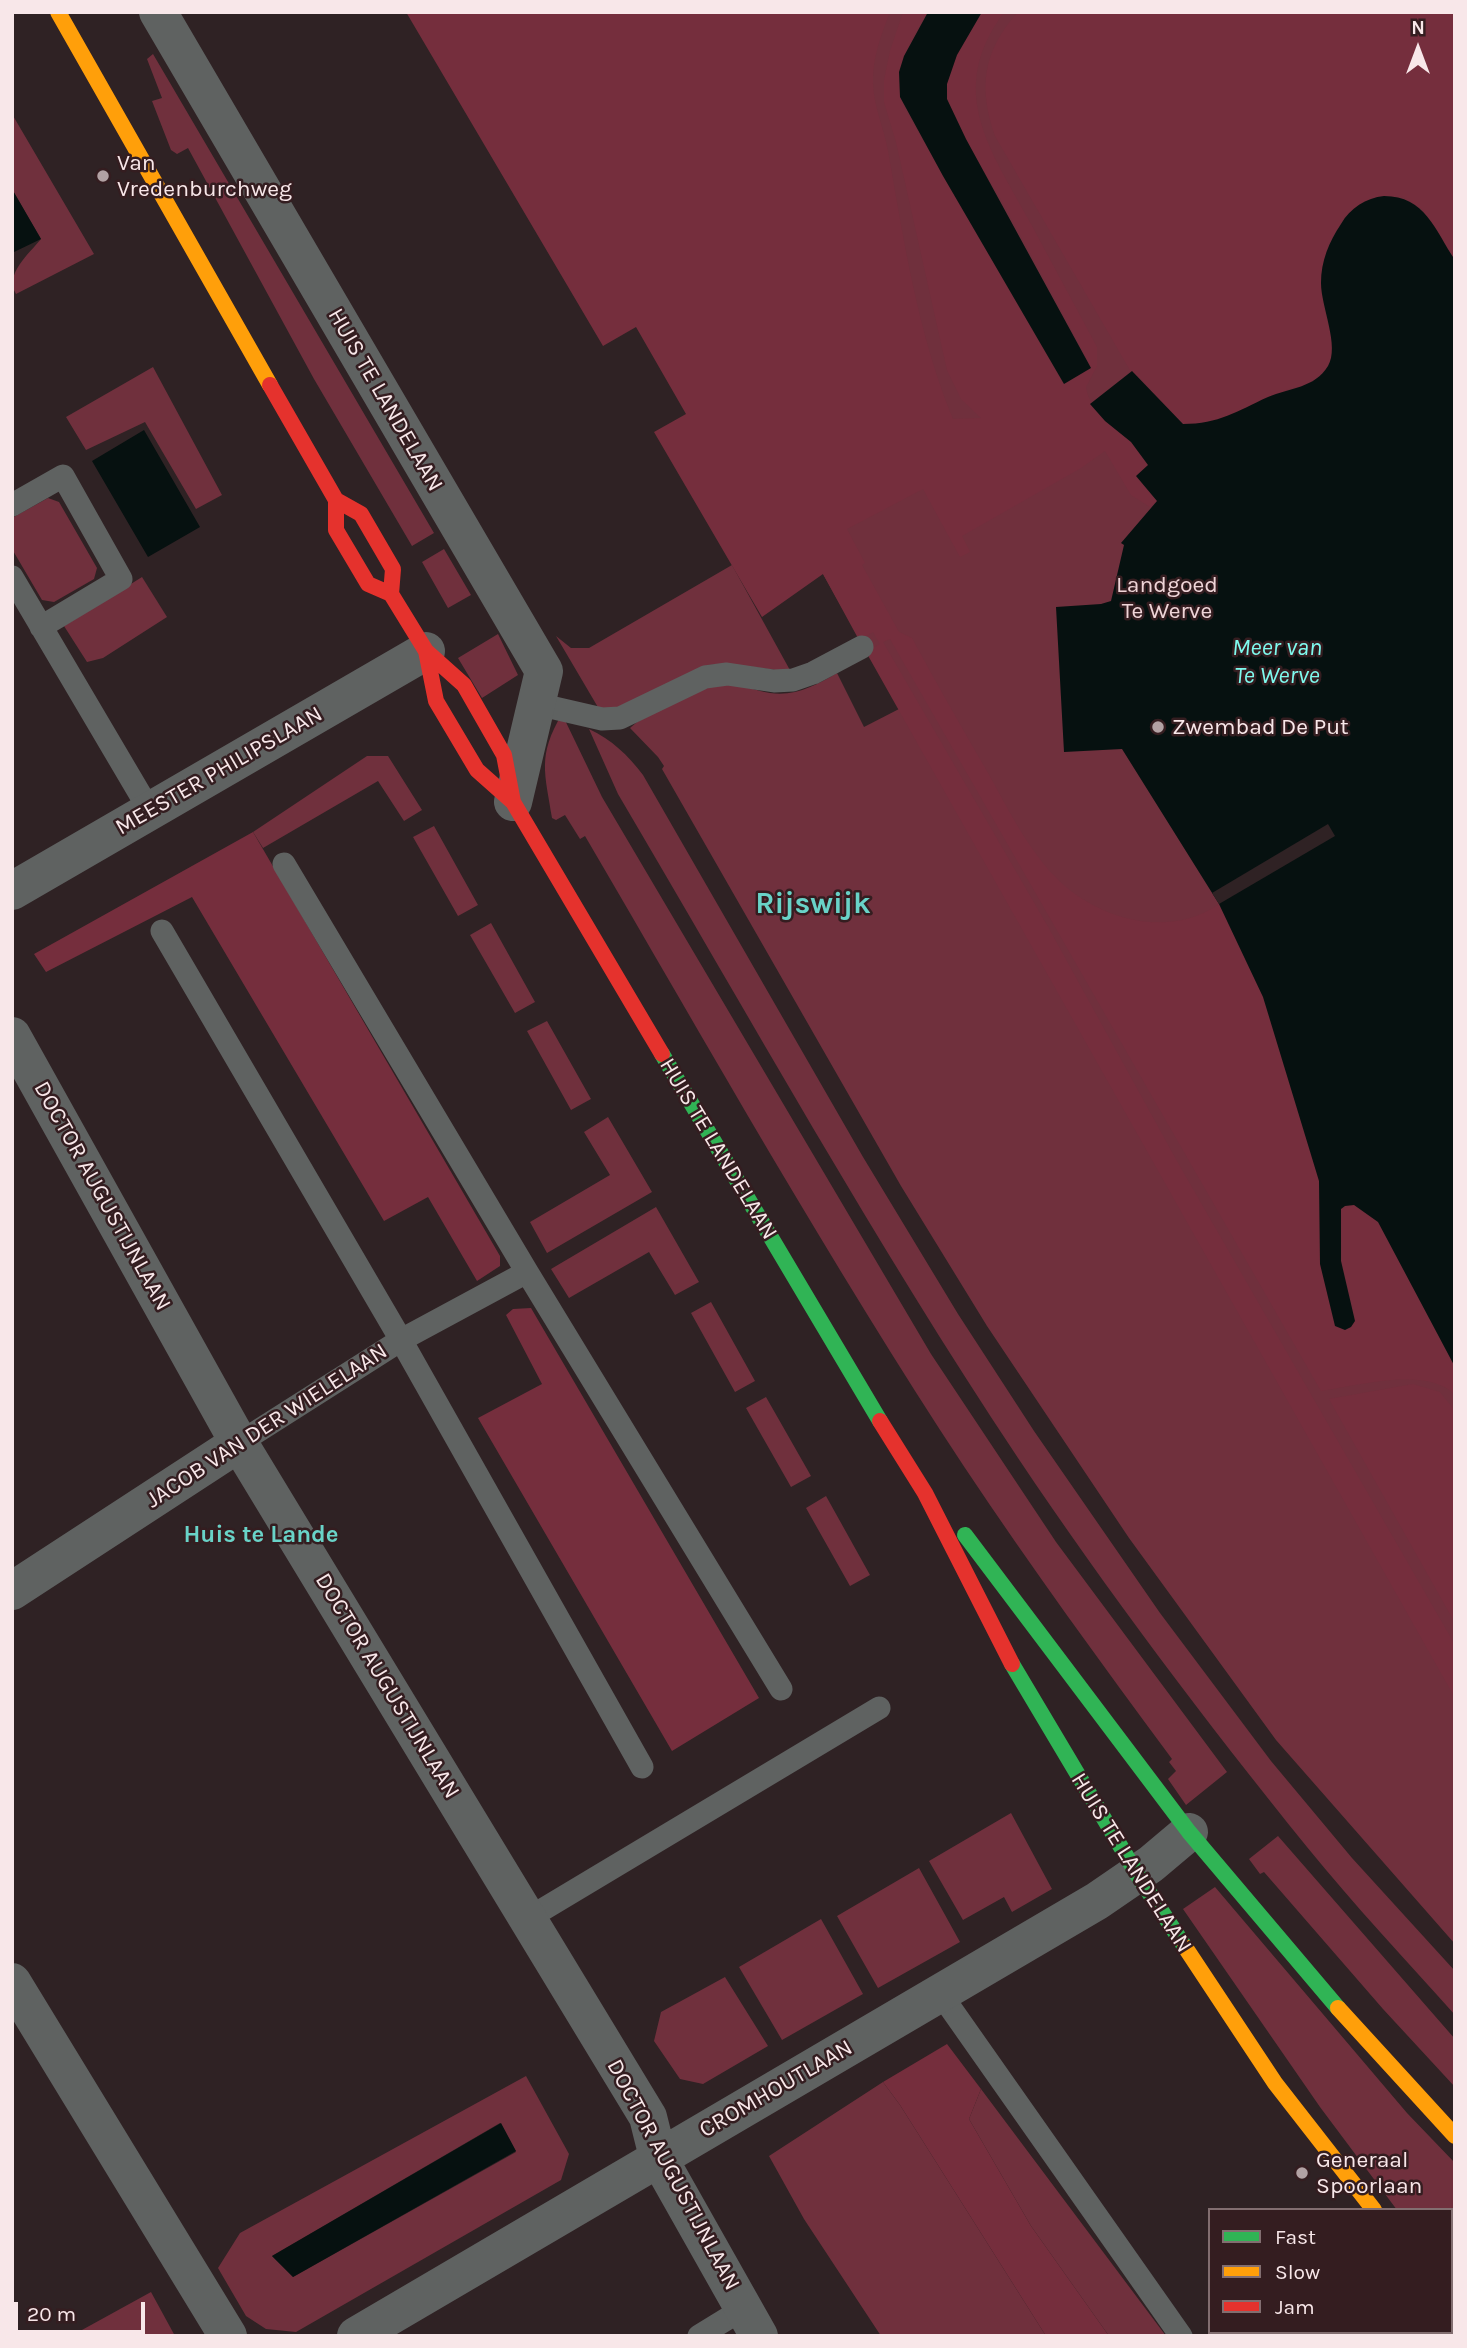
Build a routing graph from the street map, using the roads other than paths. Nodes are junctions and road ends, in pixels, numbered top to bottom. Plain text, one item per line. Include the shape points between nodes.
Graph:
1 (58, 12) edge
2 (158, 12) edge
3 (336, 500) junction
4 (12, 505) edge
5 (12, 577) edge
6 (391, 594) junction
7 (41, 627) junction
8 (862, 647) dead end
9 (426, 651) junction
10 (537, 704) junction
11 (513, 802) junction
12 (150, 811) junction
13 (284, 863) dead end
14 (12, 891) edge
15 (162, 931) dead end
16 (15, 1049) edge
17 (527, 1272) junction
18 (401, 1340) junction
19 (239, 1443) junction
20 (925, 1493) junction
21 (12, 1591) edge
22 (781, 1689) dead end
23 (879, 1708) dead end
24 (642, 1767) dead end
25 (1189, 1832) junction
26 (1137, 1874) junction
27 (527, 1919) junction
28 (12, 1982) edge
29 (940, 1993) junction
30 (1455, 2136) edge
31 (658, 2157) junction
32 (1372, 2208) edge
33 (751, 2322) edge
34 (228, 2336) edge
35 (356, 2336) edge
36 (699, 2336) edge
37 (1181, 2336) edge

1 - 3 street, HUIS TE LANDELAAN
2 - 10 street, HUIS TE LANDELAAN via 544,671
3 - 6 street, HUIS TE LANDELAAN via 361,514 393,569
3 - 6 street, HUIS TE LANDELAAN via 336,530 368,584
4 - 7 lane via 63,476 121,579
5 - 7 lane
6 - 9 street, HUIS TE LANDELAAN
7 - 12 lane
8 - 10 lane via 793,680 727,674 705,677 620,718 602,719
9 - 11 street, HUIS TE LANDELAAN via 464,685 504,755
9 - 11 street, HUIS TE LANDELAAN via 436,701 477,771
9 - 12 street, MEESTER PHILIPSLAAN
10 - 11 street, HUIS TE LANDELAAN
11 - 20 street, HUIS TE LANDELAAN
12 - 14 street, MEESTER PHILIPSLAAN
13 - 17 lane
15 - 18 lane
16 - 19 street, DOCTOR AUGUSTIJNLAAN
17 - 18 lane, JACOB VAN DER WIELELAAN
17 - 22 lane
18 - 19 lane, JACOB VAN DER WIELELAAN
18 - 24 lane
19 - 21 street, JACOB VAN DER WIELELAAN
19 - 27 street, DOCTOR AUGUSTIJNLAAN
20 - 25 street, HUIS TE LANDELAAN via 972,1544
20 - 26 street, HUIS TE LANDELAAN via 1013,1666
23 - 27 lane
25 - 26 street, CROMHOUTLAAN
25 - 30 street, HUIS TE LANDELAAN via 1388,2066
26 - 29 street, CROMHOUTLAAN
26 - 32 street, HUIS TE LANDELAAN via 1275,2083
27 - 31 street, DOCTOR AUGUSTIJNLAAN via 648,2117
28 - 34 street
29 - 31 street, CROMHOUTLAAN
29 - 37 lane
31 - 33 street, DOCTOR AUGUSTIJNLAAN
31 - 35 street, CROMHOUTLAAN
33 - 36 lane

